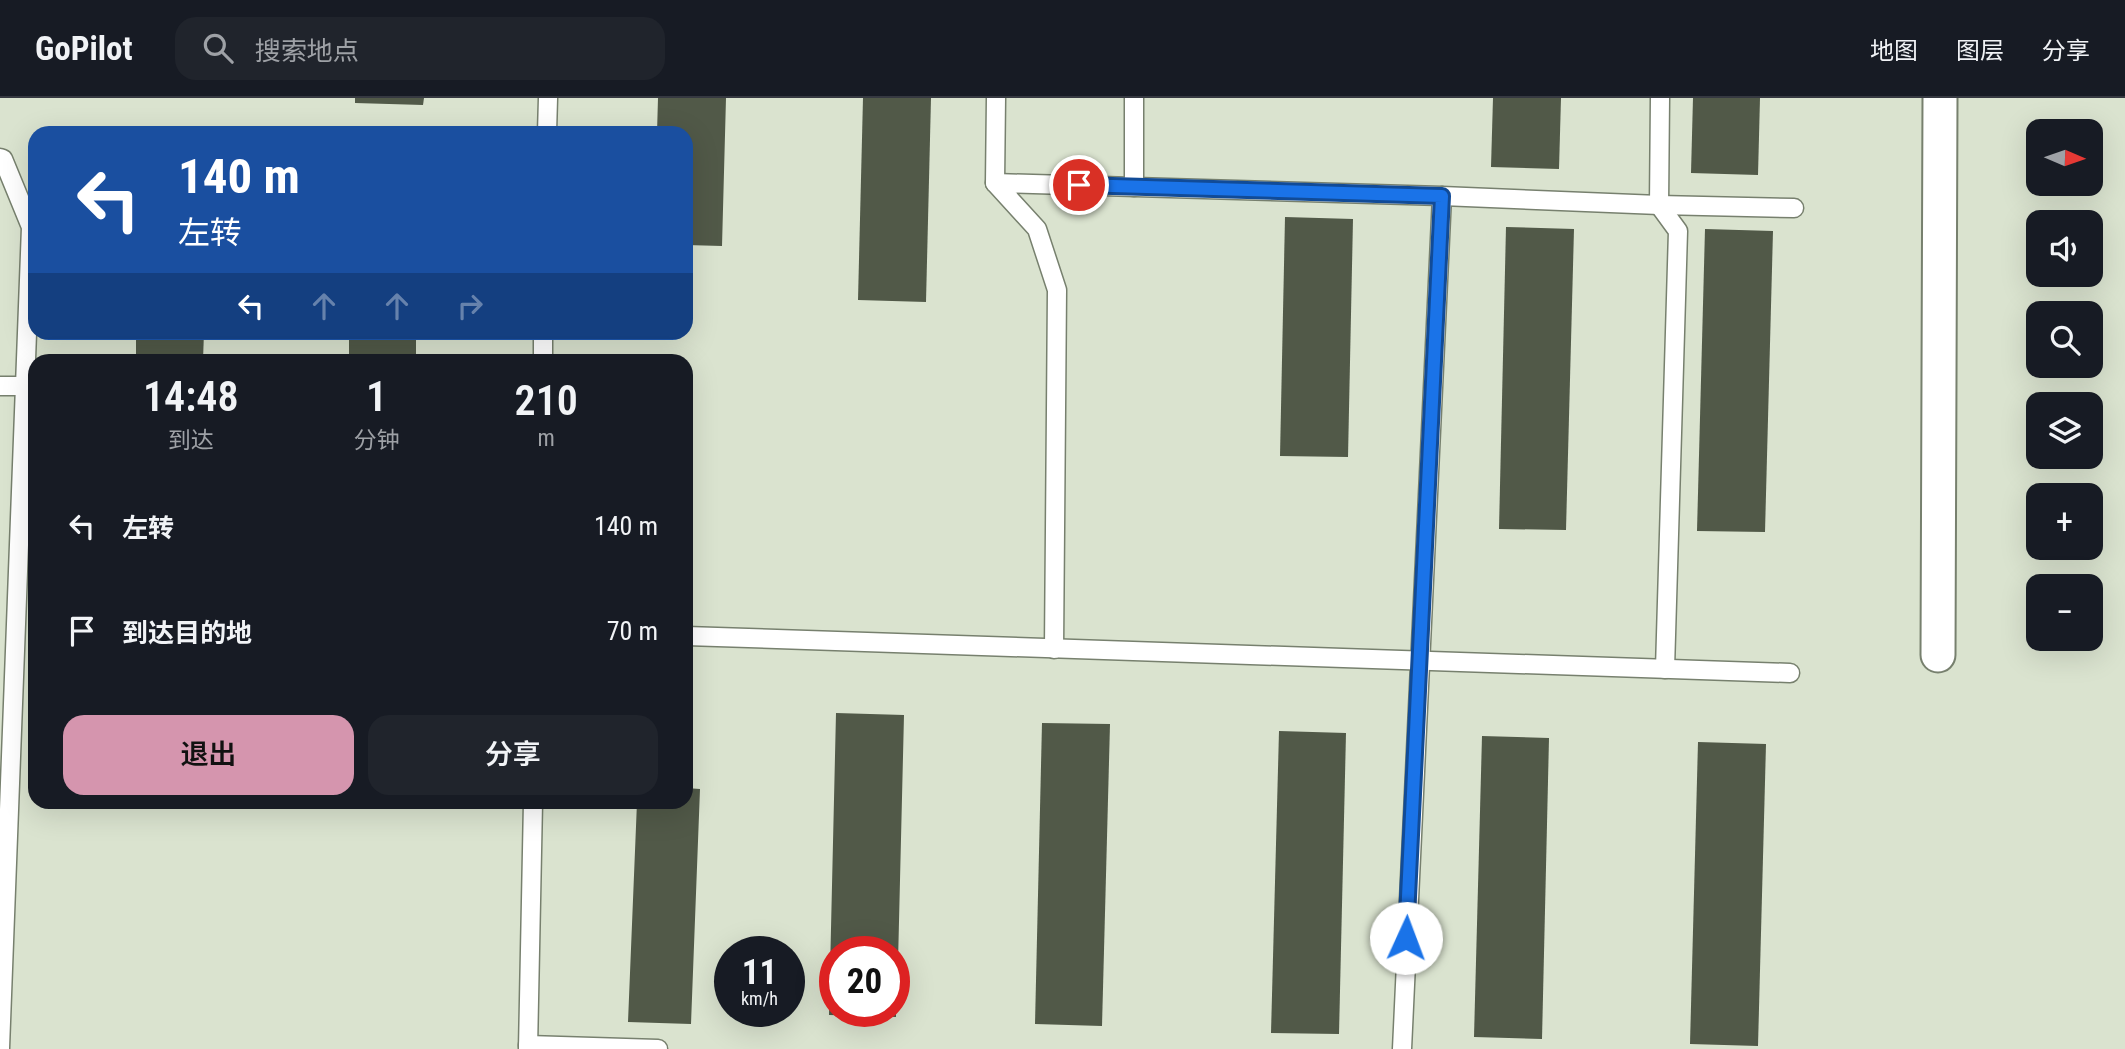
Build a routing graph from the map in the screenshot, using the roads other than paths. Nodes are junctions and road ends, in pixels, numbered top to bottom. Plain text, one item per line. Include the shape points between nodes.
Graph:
1 (548, 98) edge
2 (996, 98) edge
3 (1134, 98) edge
4 (1660, 98) edge
5 (1940, 98) edge
6 (547, 126) edge
7 (0, 158) edge
8 (995, 183) junction
9 (1134, 187) junction
10 (1442, 196) junction
11 (1659, 205) junction
12 (1794, 208) dead end
13 (28, 220) edge
14 (28, 306) edge
15 (0, 386) edge
16 (25, 386) junction
17 (693, 636) edge
18 (1054, 649) junction
19 (1938, 654) dead end
20 (1418, 661) junction
21 (1665, 669) junction
22 (1790, 673) dead end
23 (534, 809) edge
24 (1, 994) edge
25 (528, 1047) edge
26 (0, 1048) edge
27 (658, 1049) edge
28 (1402, 1049) edge

1 - 6 lane
2 - 8 lane
3 - 9 lane
4 - 11 lane
5 - 19 street
7 - 13 lane
8 - 9 lane
8 - 18 lane via 1037,229 1057,290
9 - 10 lane
10 - 11 lane
10 - 20 lane
11 - 12 lane
11 - 21 lane via 1678,231
14 - 16 lane
15 - 16 lane
16 - 24 lane
17 - 18 lane
18 - 20 lane
20 - 21 lane
20 - 28 lane
21 - 22 lane
23 - 25 lane
24 - 26 lane
25 - 27 lane

